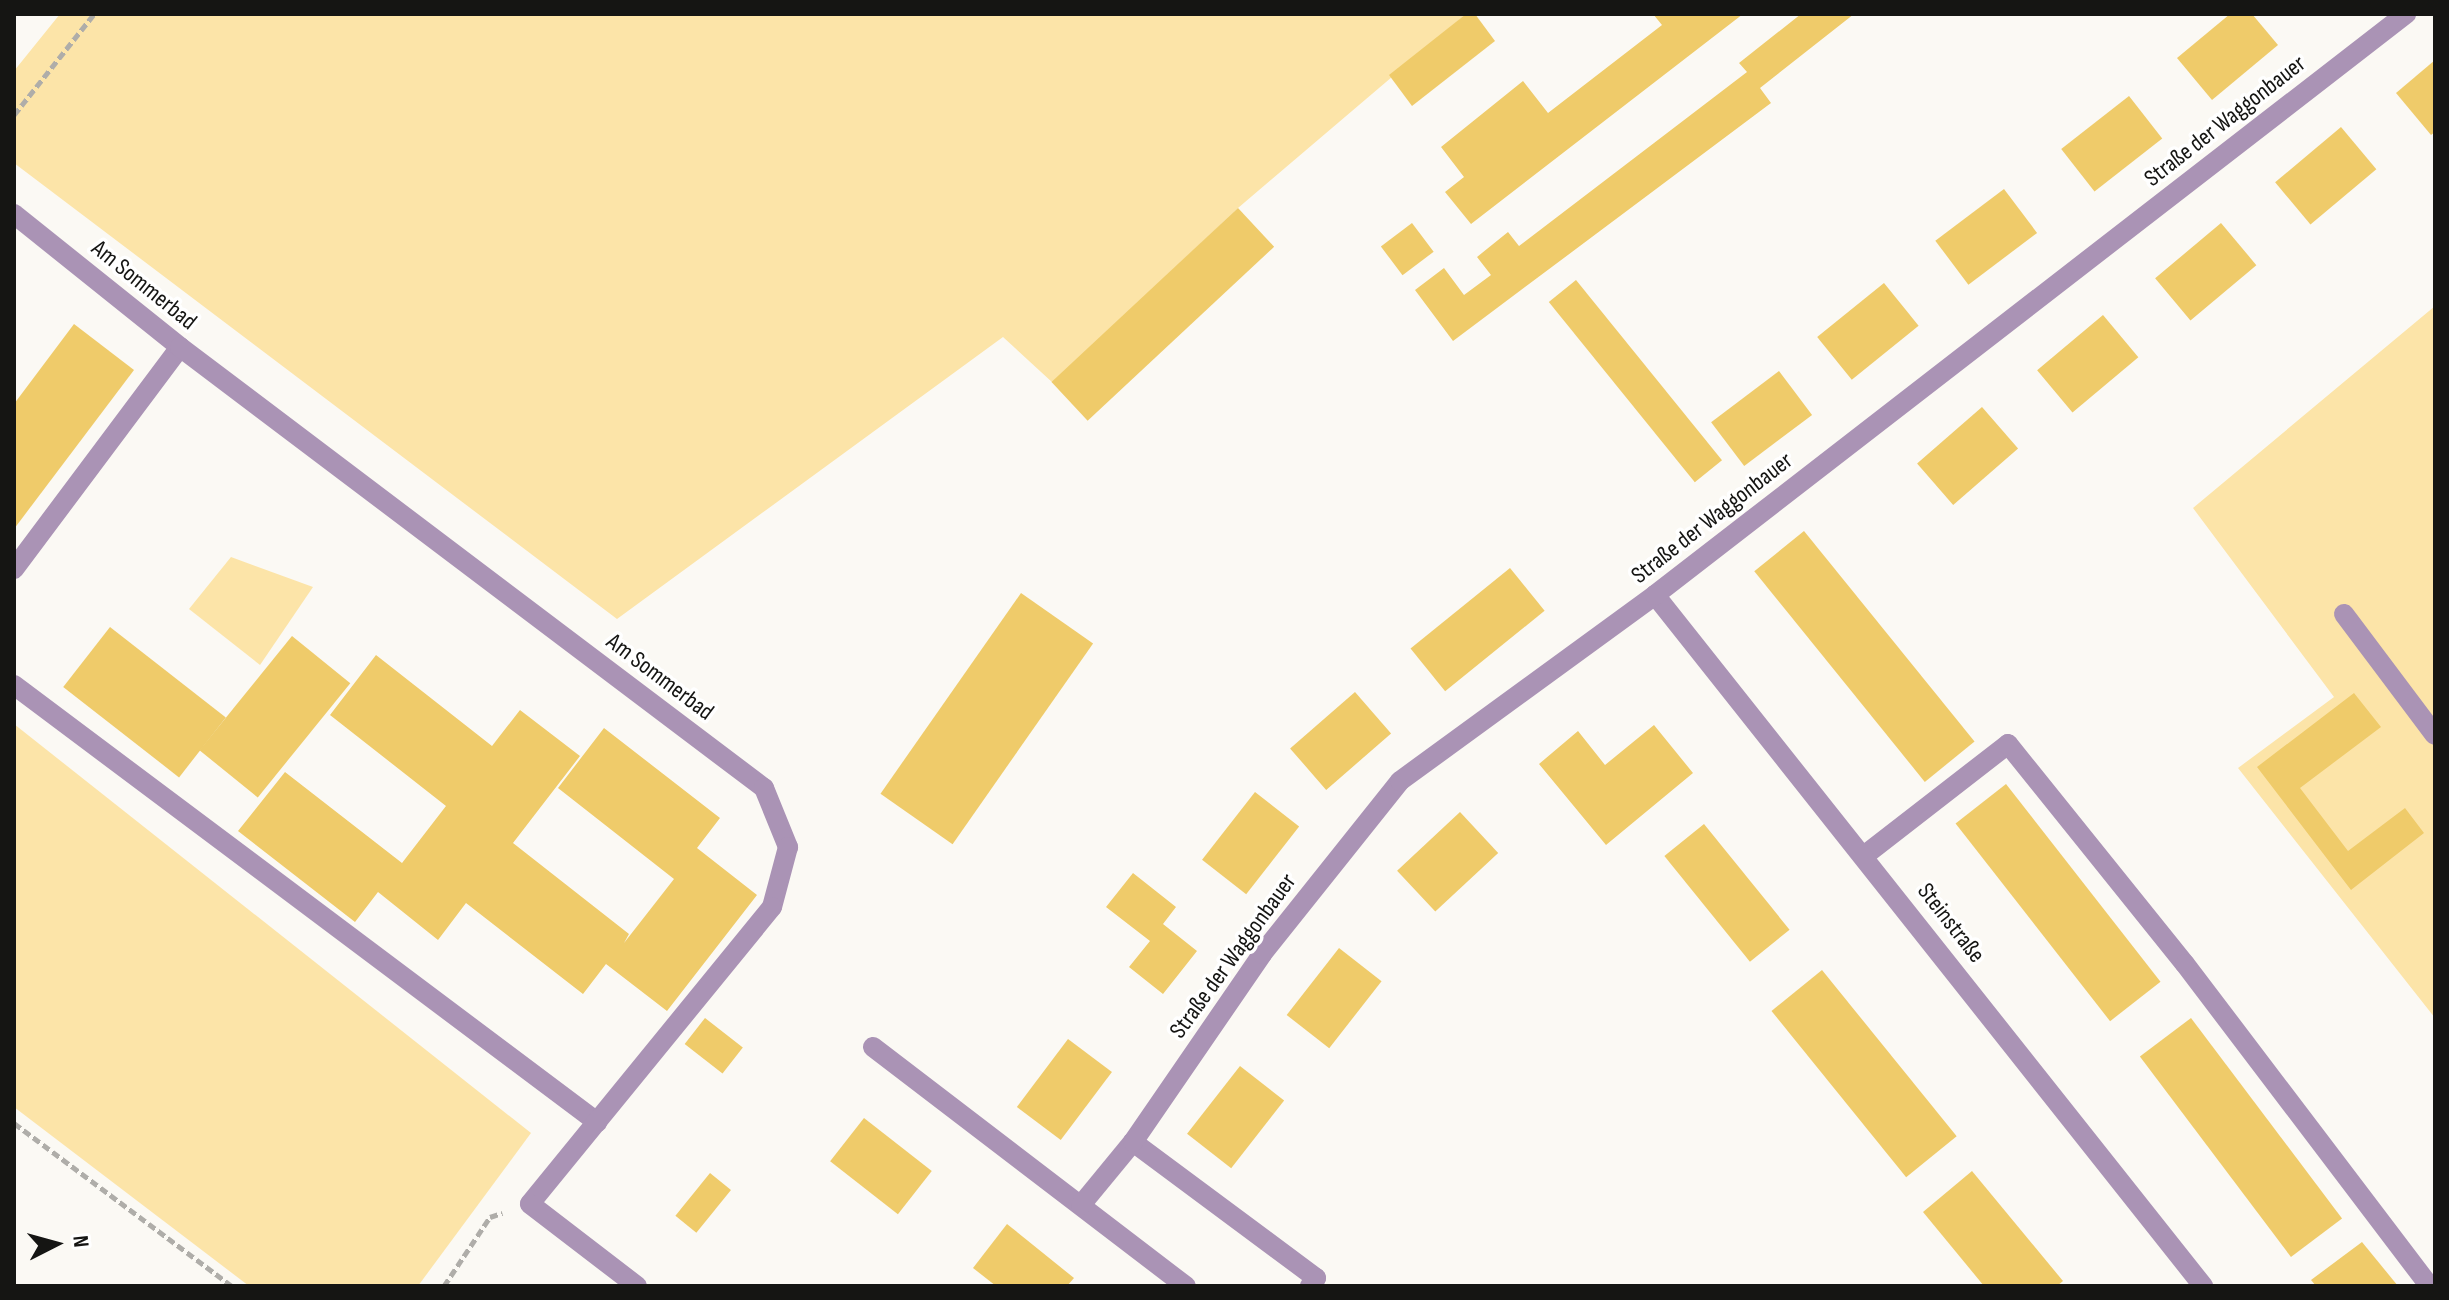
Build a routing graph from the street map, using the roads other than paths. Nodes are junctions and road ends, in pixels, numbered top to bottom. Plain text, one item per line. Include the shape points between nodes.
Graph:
1 (2406, 14) edge
2 (14, 214) edge
3 (180, 347) junction
4 (14, 569) edge
5 (1655, 595) junction
6 (2344, 614) dead end
7 (14, 685) edge
8 (2435, 735) edge
9 (1865, 855) junction
10 (873, 1047) dead end
11 (597, 1122) junction
12 (1133, 1142) junction
13 (1081, 1205) junction
14 (637, 1286) edge
15 (1186, 1286) edge
16 (1310, 1286) edge
17 (2203, 1286) edge
18 (2429, 1286) edge

1 - 5 street, Straße der Waggonbauer
2 - 3 street, Am Sommerbad
3 - 4 street
3 - 11 street, Am Sommerbad via 764,788 788,847 772,907
5 - 9 street, Steinstraße
5 - 12 street, Straße der Waggonbauer via 1400,781 1262,954
6 - 8 street
7 - 11 street
9 - 17 street, Steinstraße
9 - 18 street via 2008,744 2185,964
10 - 13 street
11 - 14 street, Am Sommerbad via 530,1204
12 - 13 street, Straße der Waggonbauer
12 - 16 street via 1316,1278
13 - 15 street

